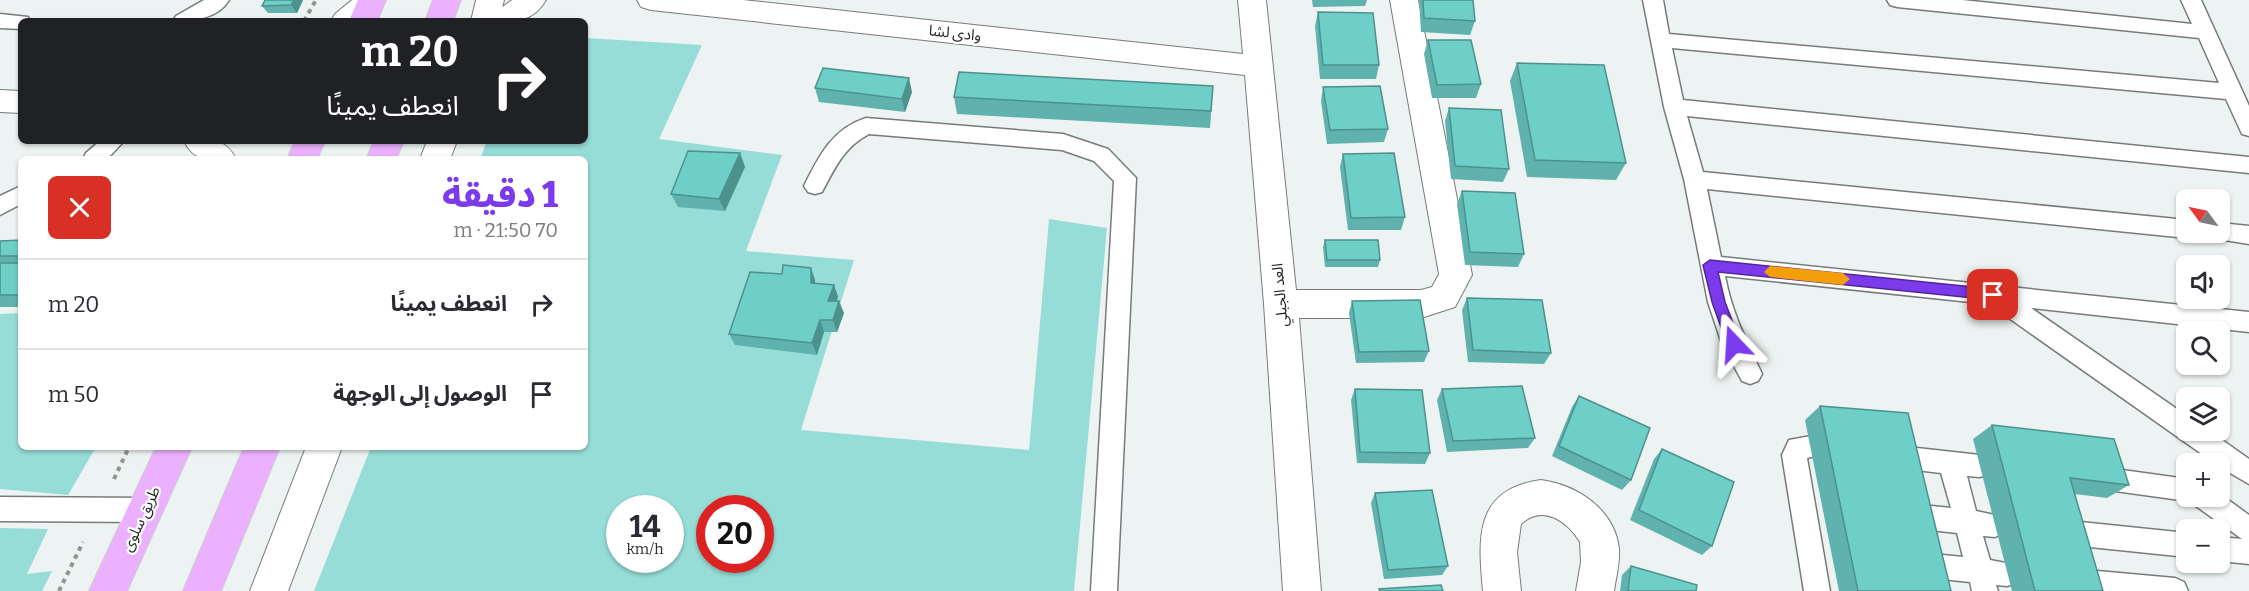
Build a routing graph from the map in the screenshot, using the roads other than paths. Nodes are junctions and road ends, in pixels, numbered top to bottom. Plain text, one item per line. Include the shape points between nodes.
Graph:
1 (219, 0) edge
2 (371, 0) edge
3 (447, 0) edge
4 (490, 0) edge
5 (532, 0) edge
6 (651, 0) edge
7 (1252, 0) edge
8 (1404, 0) edge
9 (1653, 0) edge
10 (1897, 0) edge
11 (2191, 0) edge
12 (188, 18) edge
13 (349, 18) edge
14 (364, 18) edge
15 (440, 18) edge
16 (486, 18) edge
17 (506, 18) edge
18 (0, 21) edge
19 (18, 22) edge
20 (2205, 32) junction
21 (1660, 40) junction
22 (1259, 66) junction
23 (2232, 92) junction
24 (0, 100) edge
25 (18, 102) edge
26 (1674, 107) junction
27 (2249, 129) edge
28 (110, 144) edge
29 (203, 144) edge
30 (96, 156) edge
31 (217, 156) edge
32 (2249, 165) edge
33 (1695, 179) junction
34 (815, 186) dead end
35 (18, 196) edge
36 (0, 206) edge
37 (2176, 228) edge
38 (2230, 233) edge
39 (2249, 235) edge
40 (1710, 265) junction
41 (1993, 295) junction
42 (1281, 304) junction
43 (2249, 322) edge
44 (1750, 374) dead end
45 (2176, 422) edge
46 (2203, 441) edge
47 (1811, 447) dead end
48 (173, 450) edge
49 (261, 450) edge
50 (323, 450) edge
51 (1899, 457) edge
52 (1951, 463) junction
53 (1980, 466) dead end
54 (2249, 473) edge
55 (2101, 478) edge
56 (2176, 488) edge
57 (2217, 507) edge
58 (0, 509) edge
59 (146, 510) junction
60 (1912, 516) edge
61 (1966, 522) junction
62 (1995, 525) dead end
63 (2249, 530) edge
64 (2061, 532) edge
65 (2176, 544) edge
66 (2230, 550) edge
67 (2249, 552) edge
68 (1923, 565) edge
69 (2007, 574) dead end
70 (1982, 581) edge
71 (2074, 581) edge
72 (108, 591) edge
73 (202, 591) edge
74 (269, 591) edge
75 (1104, 591) edge
76 (1302, 591) edge
77 (1502, 591) edge
78 (1594, 591) edge
79 (1817, 591) edge
80 (2175, 591) edge

1 - 12 lane
2 - 13 street
2 - 14 highway
3 - 15 highway
4 - 16 street
5 - 17 street
6 - 22 street, وادى لشا
7 - 22 street, العد الجبلي
8 - 42 street via 1456,275 1443,297 1421,304
9 - 21 lane
10 - 20 lane
11 - 20 lane
18 - 19 lane
20 - 23 lane
21 - 23 lane
21 - 26 lane
22 - 42 street, العد الجبلي
23 - 27 lane
24 - 25 street
26 - 32 lane
26 - 33 lane
28 - 30 lane
29 - 31 street
33 - 37 lane
33 - 40 lane
34 - 75 lane via 833,150 846,136 866,126 1063,142 1101,155 1125,178
35 - 36 lane
38 - 39 lane
40 - 41 lane
40 - 44 lane via 1730,334
41 - 43 lane
41 - 45 lane
42 - 76 street, العد الجبلي
46 - 54 lane
47 - 79 lane via 1798,448 1794,455 1813,505 1822,555
48 - 59 highway, طريق سلوى
49 - 73 highway
50 - 74 street
51 - 52 lane
52 - 53 lane
52 - 61 lane
55 - 56 lane
57 - 63 lane
58 - 59 lane
59 - 72 highway, طريق سلوى
60 - 61 lane
61 - 62 lane
61 - 70 lane
64 - 65 lane
66 - 67 lane
68 - 70 lane
69 - 70 lane
71 - 80 lane
77 - 78 street via 1499,535 1506,511 1527,498 1554,498 1580,511 1597,534 1601,561

